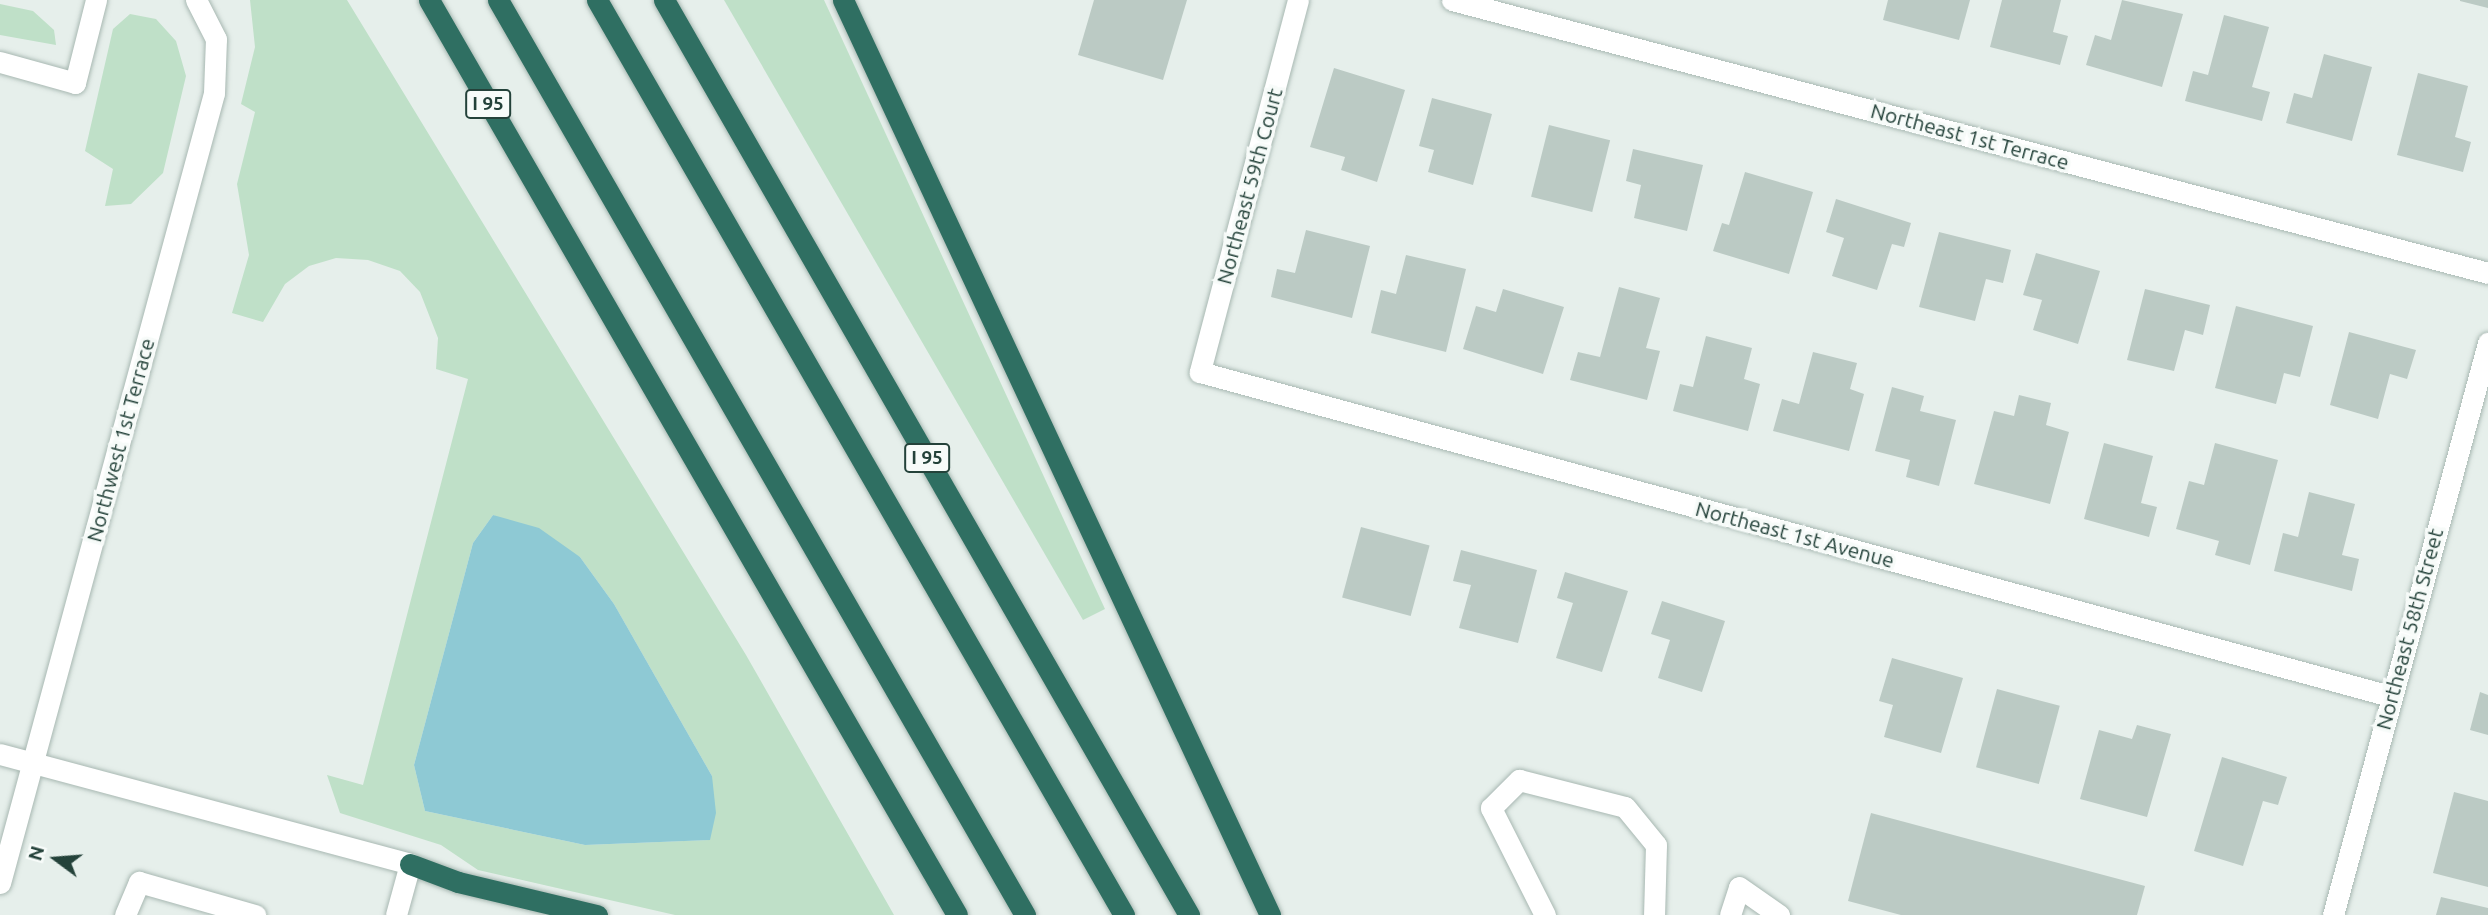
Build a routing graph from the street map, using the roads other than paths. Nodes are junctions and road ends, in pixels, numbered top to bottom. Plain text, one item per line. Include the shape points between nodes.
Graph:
1 (96, 0) edge
2 (195, 0) edge
3 (429, 0) edge
4 (498, 0) edge
5 (597, 0) edge
6 (664, 0) edge
7 (843, 0) edge
8 (1298, 0) edge
9 (1452, 0) edge
10 (0, 62) edge
11 (2488, 273) edge
12 (2488, 343) edge
13 (1200, 372) joint
14 (2390, 696) junction
15 (0, 754) edge
16 (32, 762) junction
17 (410, 864) junction
18 (0, 883) edge
19 (193, 907) edge
20 (125, 915) edge
21 (255, 915) edge
22 (396, 915) edge
23 (597, 915) edge
24 (957, 915) edge
25 (1025, 915) edge
26 (1124, 915) edge
27 (1189, 915) edge
28 (1270, 915) edge
29 (1545, 915) edge
30 (1654, 915) edge
31 (1730, 915) edge
32 (1779, 915) edge
33 (2333, 915) edge

1 - 10 street via 75,83
2 - 16 street, Northwest 1st Terrace via 216,39 214,93
3 - 24 highway, I 95
4 - 25 highway
5 - 26 highway
6 - 27 highway, I 95
7 - 28 highway
8 - 13 street, Northeast 59th Court
9 - 11 street, Northeast 1st Terrace
12 - 14 street, Northeast 58th Street
13 - 14 street, Northeast 1st Avenue
14 - 33 street, Northeast 58th Street
15 - 16 street
16 - 17 street
16 - 18 street, Northwest 1st Terrace
17 - 22 street
17 - 23 highway via 458,882
19 - 20 street via 139,881
19 - 21 street
29 - 30 street via 1491,808 1519,779 1625,807 1656,845
31 - 32 street via 1739,887

